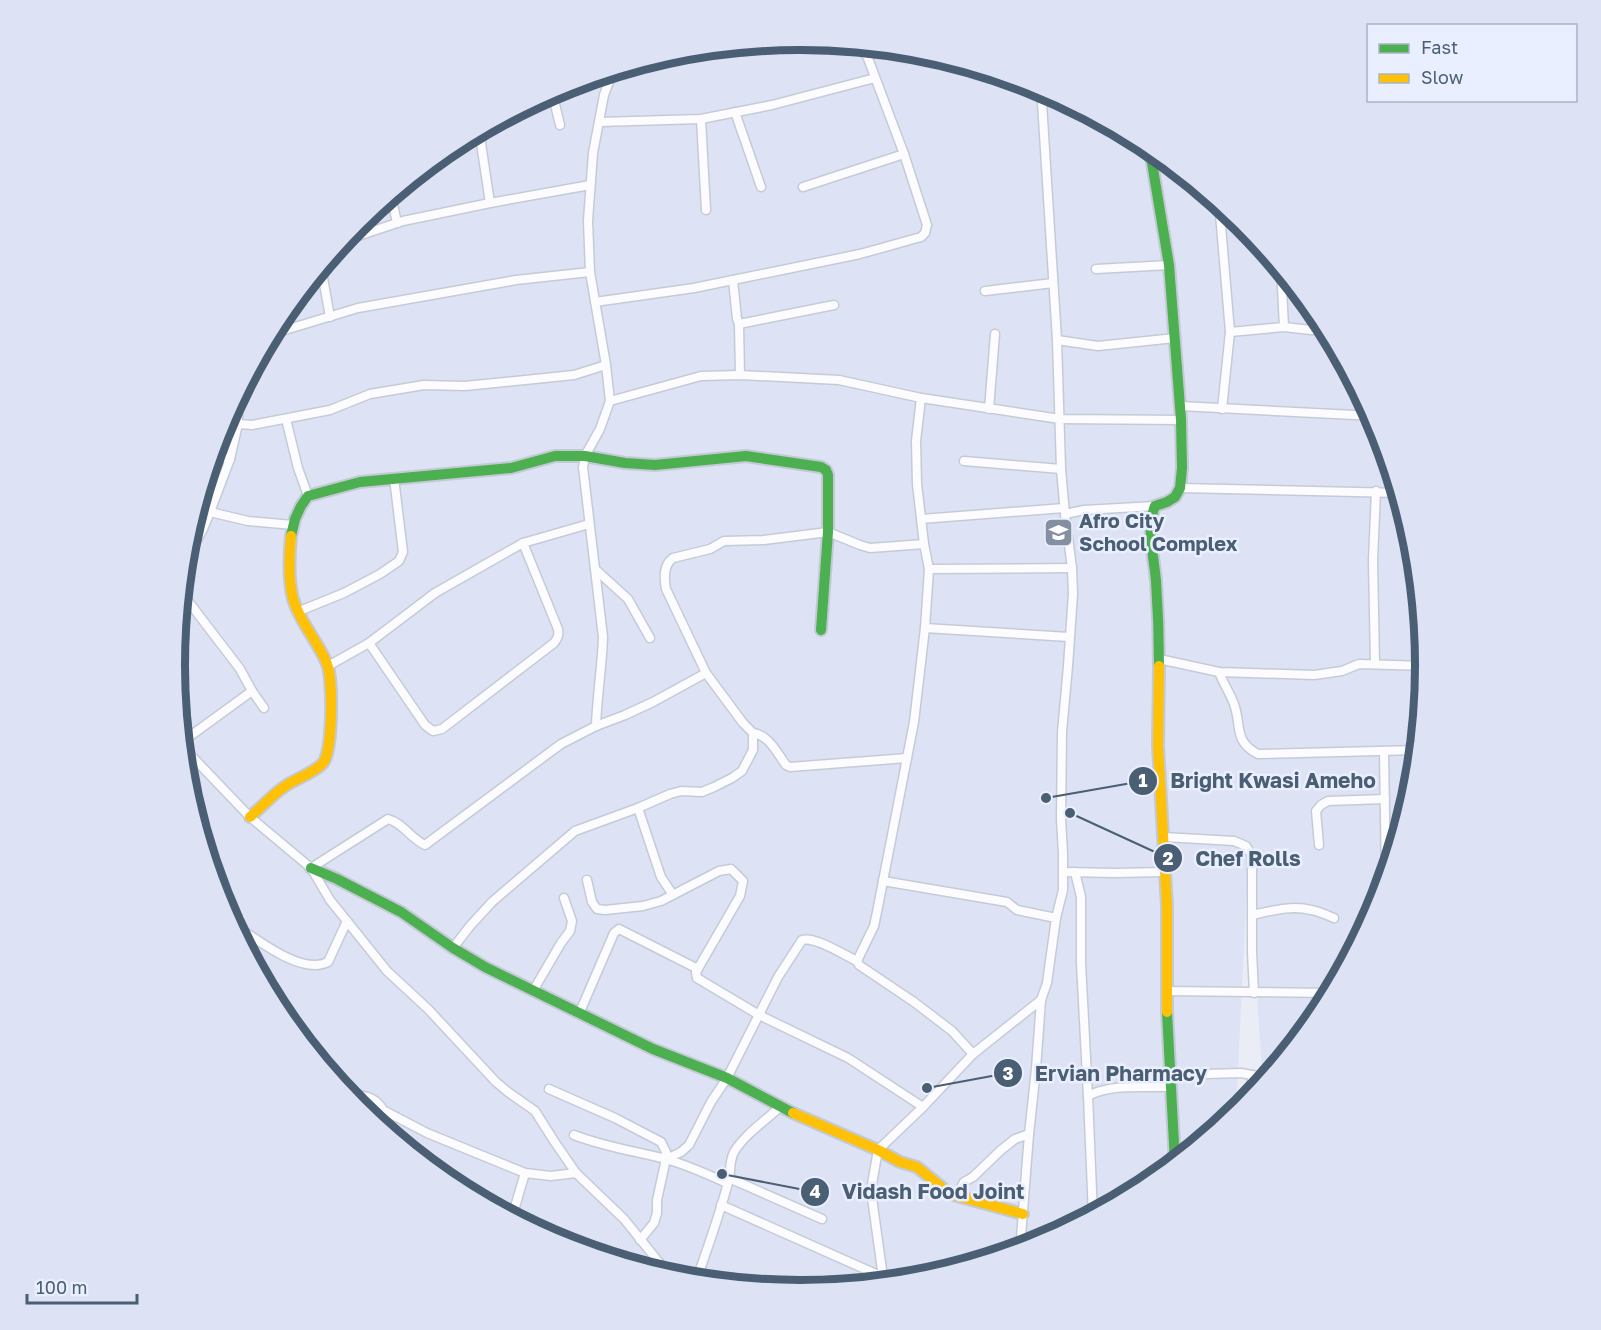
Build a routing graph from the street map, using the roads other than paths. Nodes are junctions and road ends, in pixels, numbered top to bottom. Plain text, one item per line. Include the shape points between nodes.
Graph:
1 (871, 54) edge
2 (866, 55) joint
3 (875, 78) junction
4 (610, 80) edge
5 (1042, 99) edge
6 (554, 101) edge
7 (735, 112) junction
8 (701, 119) junction
9 (600, 122) junction
10 (560, 125) dead end
11 (480, 140) edge
12 (904, 154) junction
13 (1151, 160) edge
14 (590, 185) junction
15 (761, 187) dead end
16 (803, 187) dead end
17 (490, 203) junction
18 (393, 204) edge
19 (706, 210) dead end
20 (1220, 215) edge
21 (397, 223) junction
22 (360, 235) edge
23 (1169, 265) junction
24 (1095, 269) dead end
25 (590, 272) junction
26 (323, 277) edge
27 (733, 280) junction
28 (1282, 281) edge
29 (1053, 283) junction
30 (986, 291) dead end
31 (595, 302) junction
32 (834, 305) dead end
33 (330, 316) junction
34 (739, 324) junction
35 (1284, 327) junction
36 (284, 330) edge
37 (1317, 330) edge
38 (1230, 332) junction
39 (995, 334) dead end
40 (1175, 338) junction
41 (1057, 340) junction
42 (606, 365) junction
43 (740, 375) junction
44 (921, 398) junction
45 (610, 401) junction
46 (1180, 406) junction
47 (989, 409) junction
48 (1222, 409) junction
49 (1363, 415) edge
50 (238, 416) edge
51 (286, 419) junction
52 (1060, 419) junction
53 (1181, 420) junction
54 (238, 424) junction
55 (585, 456) junction
56 (222, 457) edge
57 (230, 459) junction
58 (964, 461) dead end
59 (1061, 469) junction
60 (394, 478) junction
61 (1180, 488) junction
62 (1376, 492) junction
63 (1391, 493) edge
64 (308, 496) junction
65 (1155, 506) junction
66 (1065, 511) junction
67 (210, 512) junction
68 (921, 519) junction
69 (589, 524) junction
70 (293, 525) junction
71 (828, 532) junction
72 (199, 536) edge
73 (523, 543) junction
74 (924, 544) junction
75 (1072, 567) junction
76 (595, 569) junction
77 (929, 569) junction
78 (188, 601) edge
79 (297, 612) junction
80 (925, 628) junction
81 (821, 630) dead end
82 (1069, 637) junction
83 (650, 638) dead end
84 (369, 643) junction
85 (1159, 659) junction
86 (1375, 664) junction
87 (328, 666) junction
88 (1416, 666) edge
89 (1219, 672) junction
90 (706, 673) junction
91 (252, 691) junction
92 (264, 708) dead end
93 (596, 726) junction
94 (753, 733) junction
95 (189, 737) edge
96 (1410, 750) edge
97 (1384, 751) junction
98 (192, 756) edge
99 (907, 758) junction
100 (1385, 799) junction
101 (638, 808) junction
102 (250, 817) junction
103 (1164, 837) junction
104 (1319, 845) dead end
105 (1386, 854) edge
106 (311, 868) junction
107 (1063, 872) junction
108 (1076, 872) junction
109 (1166, 872) junction
110 (587, 880) dead end
111 (883, 881) junction
112 (673, 895) junction
113 (564, 898) dead end
114 (1252, 915) junction
115 (1056, 918) junction
116 (1334, 918) dead end
117 (347, 921) junction
118 (246, 932) edge
119 (453, 948) junction
120 (857, 961) junction
121 (698, 969) junction
122 (533, 991) junction
123 (1166, 992) junction
124 (1254, 993) junction
125 (1321, 993) edge
126 (1041, 1000) junction
127 (579, 1014) junction
128 (759, 1015) junction
129 (973, 1054) junction
130 (1171, 1075) junction
131 (1252, 1075) junction
132 (1258, 1076) edge
133 (727, 1078) junction
134 (1252, 1083) edge
135 (1172, 1088) junction
136 (549, 1089) dead end
137 (360, 1095) edge
138 (1088, 1096) junction
139 (780, 1107) junction
140 (923, 1107) junction
141 (383, 1110) junction
142 (377, 1111) edge
143 (1029, 1134) junction
144 (574, 1135) dead end
145 (878, 1150) junction
146 (1175, 1153) edge
147 (666, 1159) junction
148 (525, 1173) junction
149 (576, 1173) junction
150 (728, 1181) junction
151 (956, 1196) junction
152 (721, 1205) junction
153 (1093, 1206) edge
154 (514, 1210) edge
155 (1023, 1214) junction
156 (822, 1219) dead end
157 (640, 1240) junction
158 (1021, 1240) edge
159 (660, 1264) edge
160 (699, 1272) edge
161 (879, 1275) edge
162 (883, 1275) edge

1 - 2 street
2 - 3 street
3 - 7 street
3 - 12 street
4 - 9 street
5 - 29 street
6 - 10 street
7 - 8 street
7 - 15 street
8 - 9 street
8 - 19 street
9 - 14 street
11 - 17 street
12 - 16 street
12 - 27 street via 927,225 921,237
13 - 23 street
14 - 17 street
14 - 25 street
17 - 21 street
18 - 21 street
20 - 38 street
21 - 22 street
23 - 24 street
23 - 40 street
25 - 31 street
25 - 33 street via 516,280
26 - 33 street
27 - 31 street
27 - 34 street
28 - 35 street
29 - 30 street
29 - 41 street
31 - 42 street
32 - 34 street
33 - 36 street
34 - 43 street
35 - 37 street
35 - 38 street
38 - 48 street
39 - 47 street
40 - 41 street via 1098,346
40 - 46 street
41 - 52 street
42 - 45 street
42 - 51 street via 574,375 465,386 424,385 370,394 330,410
43 - 44 street via 839,380
43 - 45 street via 701,376
44 - 47 street
44 - 68 street via 916,441
45 - 55 street
46 - 48 street
46 - 53 street
47 - 52 street
48 - 49 street
50 - 54 street
51 - 54 street
51 - 64 street
52 - 53 street
52 - 59 street
53 - 61 street
54 - 57 street
55 - 60 street via 555,456 496,470
55 - 69 street
55 - 71 street via 655,465 746,456 821,467 828,475
56 - 57 street
57 - 67 street
58 - 59 street
59 - 66 street
60 - 64 street via 360,482
60 - 79 street via 403,552 399,561 344,593
61 - 62 street
61 - 65 street via 1175,497
62 - 63 street
62 - 86 street
64 - 70 street via 297,510
65 - 66 street
65 - 85 street via 1151,528
66 - 68 street
66 - 75 street
67 - 70 street via 248,521
67 - 72 street
68 - 74 street
69 - 73 street
69 - 76 street
70 - 79 street via 288,560
71 - 74 street via 870,548
71 - 81 street
71 - 90 street via 724,541 669,560 664,577 666,589
73 - 84 street via 435,593
73 - 84 street via 558,629 557,639 442,729 433,731 425,725
74 - 77 street
75 - 77 street
75 - 82 street
76 - 83 street via 628,599
76 - 93 street via 603,637
77 - 80 street
78 - 91 street
79 - 87 street
80 - 82 street
80 - 99 street
82 - 107 street via 1062,732
84 - 87 street
85 - 89 street
85 - 103 street via 1158,746
86 - 88 street
86 - 89 street via 1314,675
87 - 102 street via 326,759 283,788
89 - 97 street via 1234,704 1241,738 1247,748 1258,754
90 - 93 street
90 - 94 street
91 - 92 street
91 - 95 street
93 - 106 street via 561,744 425,845 388,819
94 - 99 street via 770,742 790,767
94 - 101 street via 753,750 742,771 732,778 702,792 681,791
96 - 97 street
97 - 100 street
98 - 102 street
99 - 111 street
100 - 104 street via 1328,801 1321,805 1316,811
100 - 105 street
101 - 112 street via 661,877
101 - 119 street via 575,831 492,902
102 - 106 street
103 - 109 street
103 - 114 street via 1234,841 1245,846 1251,856
106 - 117 street
106 - 119 street via 401,912
107 - 108 street
107 - 115 street
108 - 109 street
108 - 138 street via 1081,897
109 - 123 street
110 - 112 street via 597,909 643,906
111 - 115 street via 1007,902 1017,910
111 - 120 street via 874,926
112 - 121 street via 719,871 731,869 743,881 740,896
113 - 122 street via 572,921 570,931
114 - 116 street via 1296,908
114 - 124 street
115 - 126 street
117 - 118 street via 322,965 290,960
117 - 149 street via 387,971 496,1082 535,1111
119 - 122 street
120 - 128 street via 816,941 802,940
120 - 129 street via 952,1030
121 - 127 street via 619,929
121 - 128 street via 697,978
122 - 127 street
123 - 124 street
123 - 130 street
124 - 125 street
126 - 129 street
126 - 143 street
127 - 133 street
128 - 133 street
128 - 140 street via 848,1058
129 - 140 street
130 - 131 street
130 - 135 street
131 - 132 street
131 - 134 street
133 - 139 street
133 - 147 street via 689,1145
135 - 138 street via 1114,1088
135 - 146 street
136 - 147 street via 653,1137 661,1142
137 - 141 street via 373,1099
138 - 153 street
139 - 145 street
139 - 150 street via 734,1153
140 - 145 street
141 - 142 street
141 - 148 street via 427,1133
143 - 151 street via 1001,1150 964,1182
143 - 155 street
144 - 147 street
145 - 151 street via 917,1167
145 - 162 street via 872,1198
147 - 150 street
147 - 157 street via 654,1223
148 - 149 street
148 - 154 street
149 - 157 street
150 - 152 street
150 - 156 street
151 - 155 street
152 - 160 street
152 - 161 street
155 - 158 street
157 - 159 street

